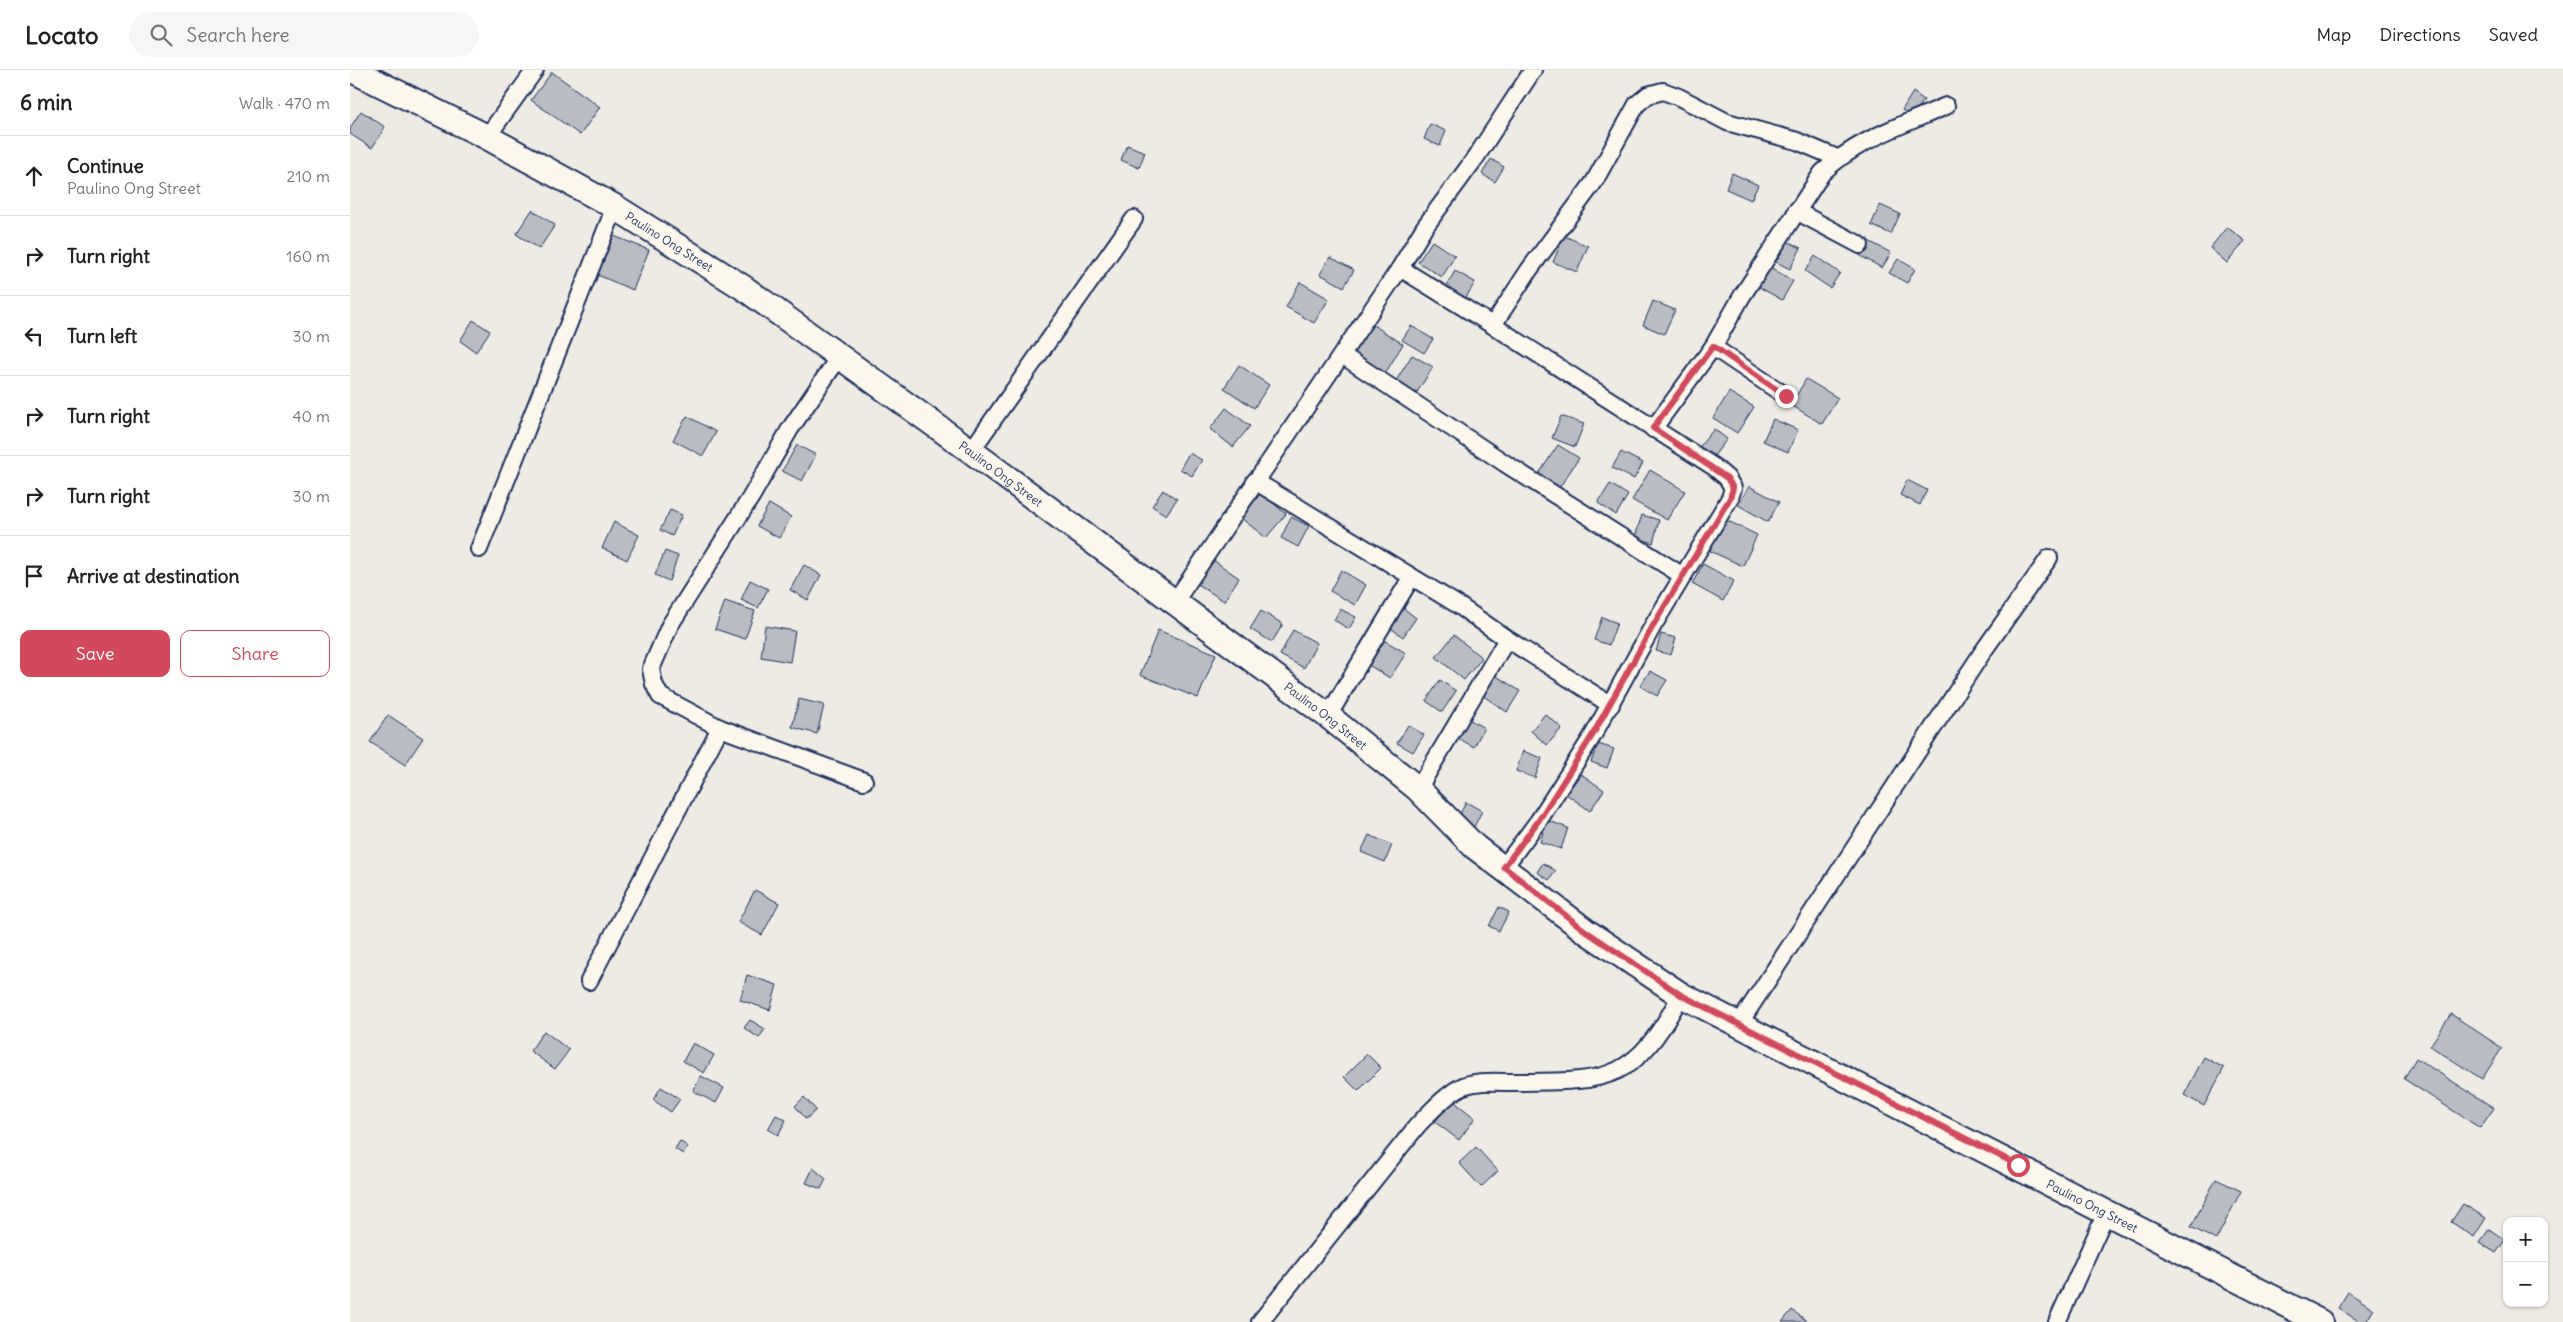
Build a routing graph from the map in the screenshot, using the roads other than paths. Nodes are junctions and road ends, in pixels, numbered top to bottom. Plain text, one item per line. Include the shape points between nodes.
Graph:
1 (352, 70) edge
2 (535, 70) edge
3 (1533, 70) edge
4 (1946, 106) dead end
5 (487, 137) junction
6 (1837, 158) junction
7 (615, 207) junction
8 (1796, 211) junction
9 (1134, 219) dead end
10 (1860, 245) dead end
11 (1400, 268) junction
12 (1493, 326) junction
13 (1713, 346) junction
14 (1342, 355) junction
15 (839, 357) junction
16 (1786, 396) dead end
17 (1653, 428) junction
18 (971, 451) junction
19 (1255, 481) junction
20 (479, 549) dead end
21 (2049, 558) dead end
22 (1683, 576) junction
23 (1411, 578) junction
24 (1174, 603) junction
25 (1507, 639) junction
26 (1611, 704) junction
27 (1328, 716) junction
28 (720, 728) junction
29 (864, 781) dead end
30 (1418, 789) junction
31 (1504, 867) junction
32 (589, 981) dead end
33 (1681, 995) junction
34 (1739, 1024) junction
35 (2108, 1211) junction
36 (1260, 1322) edge
37 (2057, 1322) edge
38 (2320, 1322) edge

1 - 5 street, Paulino Ong Street
2 - 5 street
3 - 11 street
4 - 6 street via 1863,142
5 - 7 street, Paulino Ong Street
6 - 8 street via 1822,173
6 - 12 street via 1797,141 1727,122 1663,91 1648,95 1637,104 1594,182 1529,270
7 - 15 street, Paulino Ong Street via 744,288
7 - 20 street
8 - 10 street
8 - 13 street
9 - 18 street
11 - 12 street
11 - 14 street
12 - 17 street
13 - 16 street
13 - 17 street
14 - 19 street
14 - 22 street
15 - 18 street, Paulino Ong Street
15 - 28 street via 790,429 670,625 655,656 651,669 660,696
17 - 22 street via 1714,468 1727,478 1733,488
18 - 24 street, Paulino Ong Street
19 - 23 street
19 - 24 street
21 - 34 street via 1978,658
22 - 26 street
23 - 25 street
23 - 27 street
24 - 27 street, Paulino Ong Street
25 - 26 street
25 - 30 street
26 - 31 street via 1539,820
27 - 30 street, Paulino Ong Street
28 - 29 street
28 - 32 street
30 - 31 street, Paulino Ong Street via 1475,847
31 - 33 street, Paulino Ong Street via 1587,932
33 - 34 street, Paulino Ong Street
33 - 36 street via 1649,1047 1622,1069 1594,1080 1483,1082 1461,1087 1439,1103
34 - 35 street, Paulino Ong Street
35 - 37 street
35 - 38 street, Paulino Ong Street

